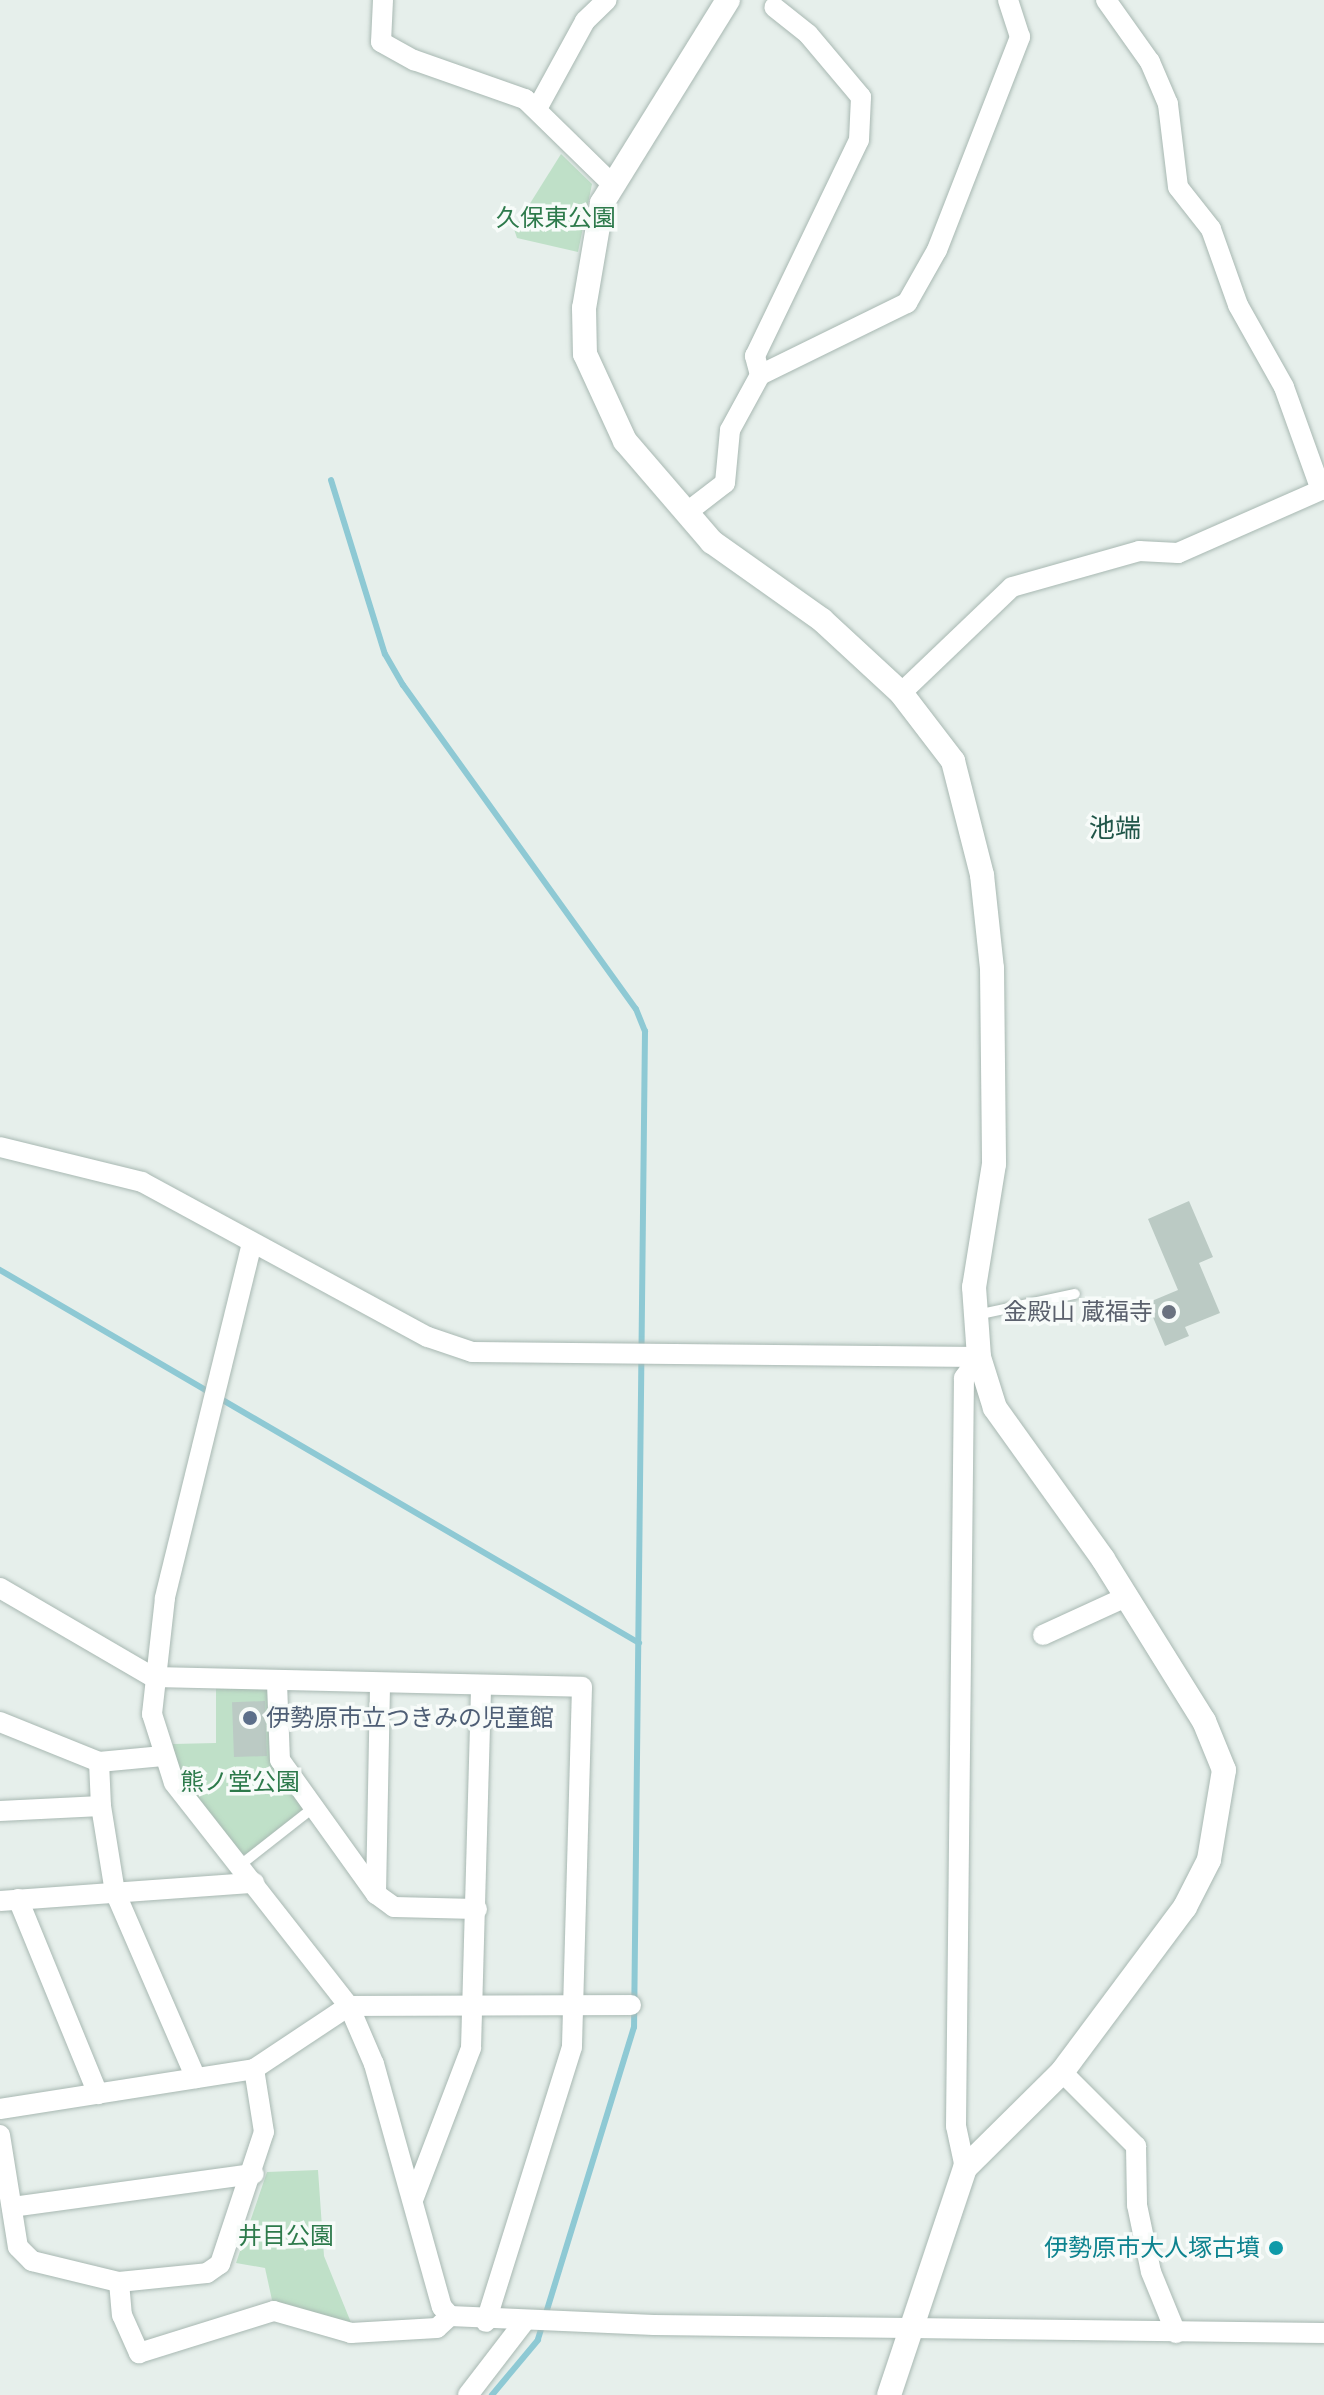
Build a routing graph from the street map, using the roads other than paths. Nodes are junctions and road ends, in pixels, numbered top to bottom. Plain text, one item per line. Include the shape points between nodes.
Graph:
1 (383, 0) edge
2 (607, 0) edge
3 (728, 0) edge
4 (1008, 0) edge
5 (1106, 0) edge
6 (774, 2) edge
7 (538, 107) junction
8 (611, 183) junction
9 (760, 375) junction
10 (1323, 489) edge
11 (686, 513) junction
12 (901, 693) junction
13 (0, 1147) edge
14 (252, 1243) junction
15 (1075, 1294) dead end
16 (974, 1315) junction
17 (979, 1357) junction
18 (0, 1588) edge
19 (1126, 1597) junction
20 (1043, 1635) dead end
21 (153, 1677) junction
22 (277, 1683) junction
23 (380, 1686) junction
24 (481, 1688) junction
25 (0, 1722) edge
26 (163, 1756) junction
27 (99, 1762) junction
28 (101, 1806) junction
29 (313, 1808) junction
30 (0, 1811) edge
31 (239, 1866) junction
32 (254, 1883) junction
33 (115, 1892) junction
34 (376, 1894) junction
35 (9, 1900) edge
36 (477, 1909) junction
37 (476, 2004) junction
38 (576, 2004) junction
39 (631, 2005) dead end
40 (349, 2006) junction
41 (254, 2069) junction
42 (1062, 2072) junction
43 (196, 2078) junction
44 (98, 2094) junction
45 (0, 2109) edge
46 (0, 2135) edge
47 (2, 2159) edge
48 (965, 2168) junction
49 (254, 2174) junction
50 (413, 2200) junction
51 (12, 2207) junction
52 (119, 2282) junction
53 (450, 2316) junction
54 (486, 2322) junction
55 (529, 2322) junction
56 (915, 2330) junction
57 (1176, 2333) junction
58 (1324, 2333) edge
59 (468, 2395) edge
60 (889, 2395) edge

1 - 7 street via 381,42 391,49
2 - 7 street via 585,21
3 - 8 street
4 - 9 street via 1020,37 937,250 907,303
5 - 10 street via 1156,76 1168,104 1178,187 1211,229 1238,305 1284,387
6 - 9 street via 861,97 859,140 755,356
7 - 8 street
8 - 11 street via 592,250 585,354 625,441
9 - 11 street via 730,430 725,483
10 - 12 street via 1178,553 1139,551 1012,587
11 - 12 street via 740,567 806,606
12 - 16 street via 939,740 962,782 989,923 994,1164
13 - 14 street via 142,1182
14 - 17 street via 454,1348
14 - 21 street via 210,1402
15 - 16 lane
16 - 17 street
17 - 19 street via 995,1408
17 - 48 street via 964,1378 956,2126
18 - 21 street
19 - 20 street
19 - 42 street via 1217,1746 1223,1790 1209,1860 1185,1907
21 - 22 street
21 - 26 street via 152,1714
22 - 23 street
22 - 29 street via 280,1760
23 - 24 street
23 - 34 street
24 - 36 street
24 - 38 street via 582,1687
25 - 27 street
26 - 27 street
26 - 31 street via 174,1783
27 - 28 street
28 - 30 street
28 - 33 street
29 - 31 lane
29 - 34 street
31 - 32 street
32 - 33 street
32 - 40 street
33 - 35 street
33 - 43 street
34 - 36 street via 394,1907
35 - 44 street
36 - 37 street
37 - 38 street
37 - 40 street
37 - 50 street via 471,2048
38 - 39 street
38 - 54 street via 572,2047
40 - 41 street
40 - 50 street via 374,2064
41 - 43 street
41 - 49 street via 264,2132
42 - 48 street
42 - 57 street via 1136,2146 1137,2205 1151,2272
43 - 44 street
44 - 45 street
46 - 47 street
47 - 51 street
48 - 56 street
49 - 51 street
49 - 52 street via 220,2264 207,2273
50 - 53 street via 442,2307
51 - 52 street via 18,2247 32,2261
52 - 53 street via 122,2315 139,2353 274,2311 351,2333 437,2328
53 - 54 street
54 - 55 street
55 - 56 street
55 - 59 street
56 - 57 street
56 - 60 street
57 - 58 street

